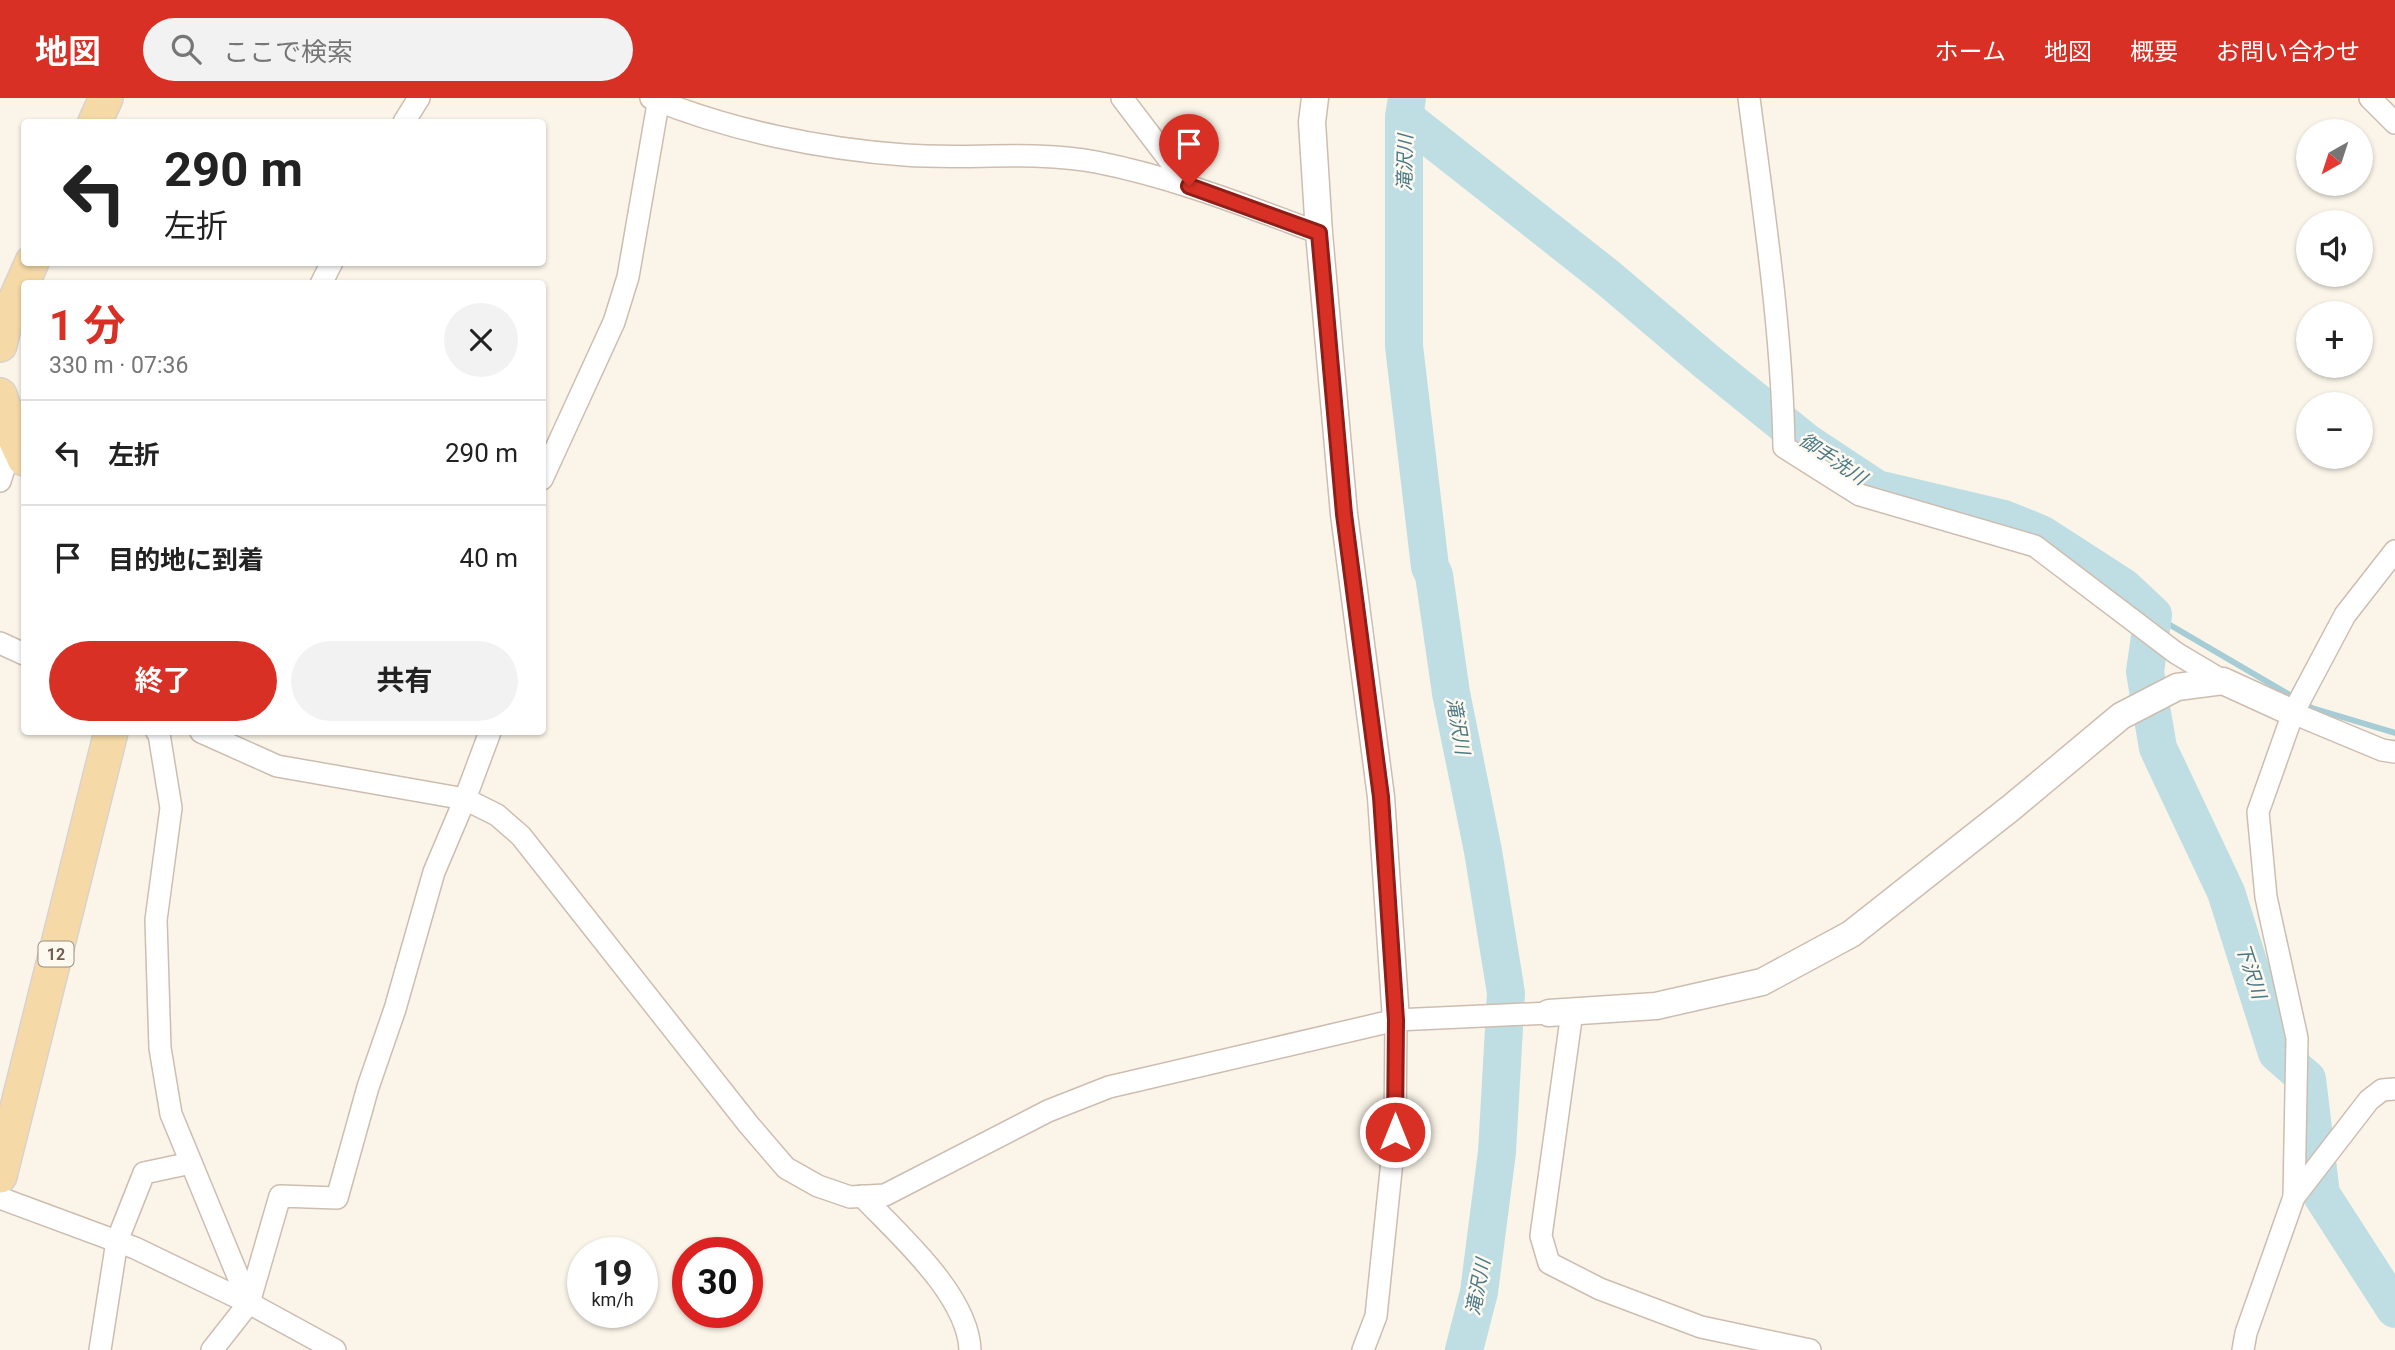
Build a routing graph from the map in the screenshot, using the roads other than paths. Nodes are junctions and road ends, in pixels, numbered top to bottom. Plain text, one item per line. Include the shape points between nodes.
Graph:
1 (106, 98) edge
2 (419, 98) edge
3 (1122, 98) edge
4 (1315, 98) edge
5 (1749, 98) edge
6 (2370, 98) edge
7 (656, 99) edge
8 (96, 119) edge
9 (406, 119) edge
10 (2395, 123) edge
11 (1189, 186) junction
12 (1319, 233) junction
13 (21, 288) edge
14 (0, 345) edge
15 (0, 395) edge
16 (19, 448) edge
17 (546, 470) edge
18 (0, 481) edge
19 (2395, 551) edge
20 (0, 643) edge
21 (21, 653) edge
22 (2223, 681) junction
23 (2294, 713) junction
24 (110, 735) edge
25 (159, 735) edge
26 (208, 735) edge
27 (488, 735) edge
28 (2395, 752) edge
29 (465, 799) junction
30 (1560, 1012) junction
31 (1396, 1020) junction
32 (2395, 1089) edge
33 (191, 1163) junction
34 (0, 1176) edge
35 (2299, 1191) junction
36 (862, 1196) junction
37 (0, 1198) edge
38 (117, 1241) junction
39 (249, 1303) junction
40 (100, 1350) edge
41 (212, 1350) edge
42 (335, 1350) edge
43 (970, 1350) edge
44 (1363, 1350) edge
45 (1810, 1350) edge
46 (2243, 1350) edge

1 - 8 main road
2 - 9 street
3 - 11 street
4 - 12 street via 1312,122
5 - 22 street via 1770,260 1784,447 1860,495 2035,545 2176,653
6 - 10 street
7 - 11 street via 711,119 825,146 906,155 1029,156 1095,162
7 - 17 street via 628,277 614,322
11 - 12 street
12 - 31 street via 1344,514 1381,797
13 - 14 main road
15 - 16 main road
16 - 18 street
19 - 23 street via 2346,615
20 - 21 street
22 - 23 street
22 - 30 street via 2177,687 2121,716 1851,934 1762,982 1656,1006
23 - 28 street
23 - 35 street via 2258,812 2266,897 2297,1038
24 - 34 main road, 12
25 - 33 street via 171,807 156,920 160,1048 171,1114
26 - 29 street via 277,766
27 - 29 street
29 - 36 street via 497,815 521,836 786,1168 818,1186 850,1197
29 - 39 street via 434,872 337,1198 280,1196
30 - 31 street
30 - 45 street via 1541,1236 1549,1263 1600,1289 1701,1328
31 - 36 street via 1109,1087 1048,1111 884,1195
31 - 44 street via 1394,1145 1376,1316
32 - 35 street via 2382,1090 2369,1100
33 - 38 street via 144,1173
33 - 39 street
35 - 46 street
36 - 43 street via 954,1299
37 - 38 street
38 - 39 street
38 - 40 street
39 - 41 street
39 - 42 street

